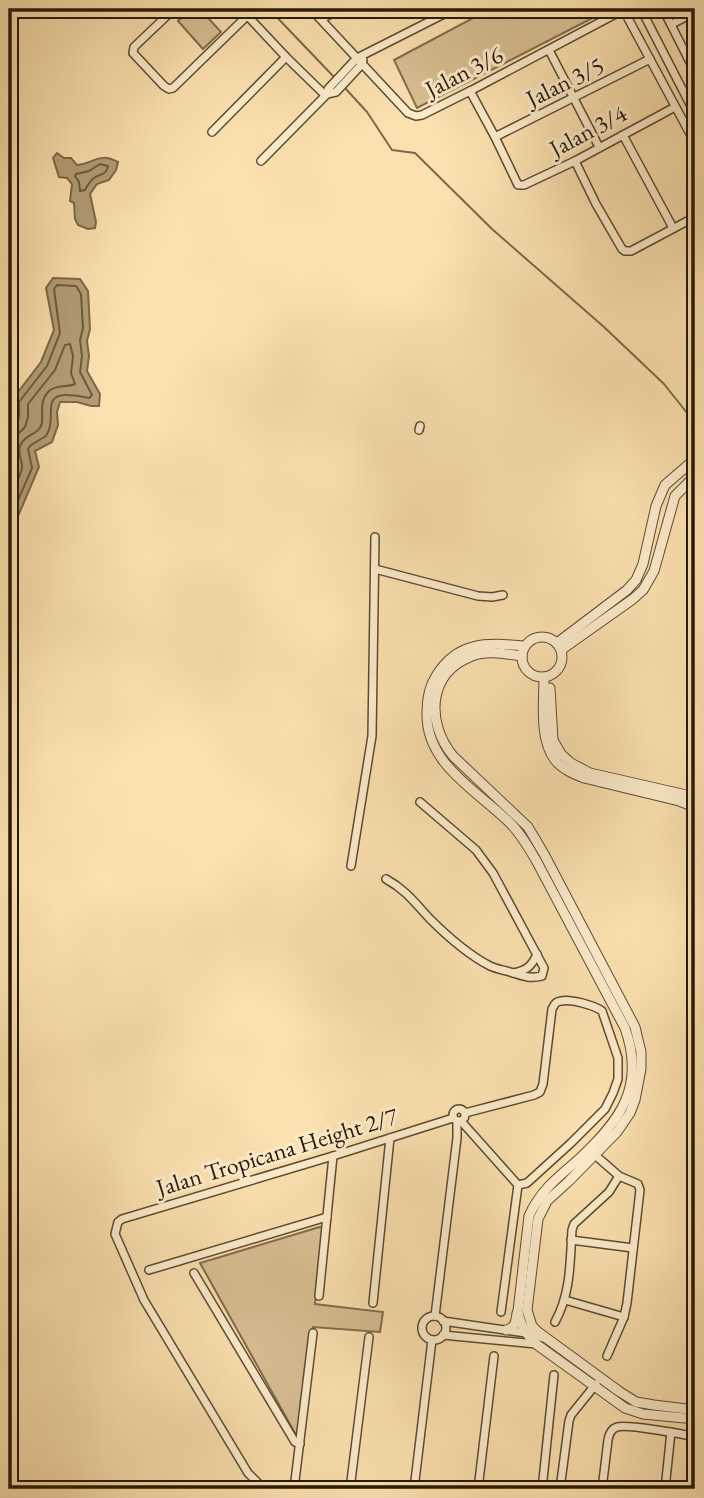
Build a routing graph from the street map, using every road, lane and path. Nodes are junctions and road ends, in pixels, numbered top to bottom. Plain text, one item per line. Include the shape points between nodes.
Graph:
1 (241, 9) edge
2 (311, 9) edge
3 (341, 9) edge
4 (454, 9) edge
5 (624, 9) edge
6 (641, 9) edge
7 (663, 9) edge
8 (171, 10) edge
9 (443, 11) edge
10 (695, 12) edge
11 (247, 15) junction
12 (321, 19) junction
13 (672, 24) junction
14 (549, 50) junction
15 (286, 57) junction
16 (650, 60) junction
17 (358, 62) junction
18 (695, 72) edge
19 (470, 91) junction
20 (329, 92) junction
21 (574, 98) junction
22 (675, 107) junction
23 (695, 114) edge
24 (212, 132) dead end
25 (623, 135) junction
26 (495, 137) junction
27 (695, 143) edge
28 (599, 147) junction
29 (261, 161) dead end
30 (575, 161) junction
31 (695, 217) edge
32 (673, 228) junction
33 (692, 462) edge
34 (695, 476) edge
35 (375, 537) dead end
36 (375, 569) junction
37 (503, 595) dead end
38 (525, 646) junction
39 (559, 647) junction
40 (522, 656) junction
41 (546, 677) junction
42 (695, 797) edge
43 (420, 802) dead end
44 (695, 807) edge
45 (351, 866) dead end
46 (386, 879) dead end
47 (537, 954) junction
48 (512, 973) junction
49 (459, 1118) junction
50 (471, 1133) junction
51 (390, 1138) junction
52 (457, 1138) junction
53 (595, 1155) junction
54 (332, 1156) junction
55 (618, 1176) junction
56 (523, 1184) junction
57 (327, 1217) junction
58 (571, 1240) junction
59 (633, 1248) junction
60 (149, 1270) dead end
61 (194, 1273) dead end
62 (319, 1296) dead end
63 (565, 1300) junction
64 (373, 1303) dead end
65 (518, 1311) junction
66 (501, 1312) dead end
67 (435, 1316) junction
68 (624, 1317) junction
69 (443, 1321) junction
70 (555, 1322) dead end
71 (506, 1330) junction
72 (313, 1333) dead end
73 (526, 1333) junction
74 (443, 1335) junction
75 (369, 1337) dead end
76 (432, 1340) junction
77 (547, 1340) junction
78 (536, 1344) junction
79 (494, 1356) dead end
80 (607, 1356) dead end
81 (554, 1375) dead end
82 (597, 1382) junction
83 (695, 1410) edge
84 (695, 1419) edge
85 (671, 1432) junction
86 (695, 1437) edge
87 (300, 1444) junction
88 (264, 1489) edge
89 (294, 1489) edge
90 (350, 1489) edge
91 (414, 1489) edge
92 (478, 1489) edge
93 (542, 1489) edge
94 (560, 1489) edge
95 (601, 1489) edge
96 (665, 1489) edge

1 - 11 street
2 - 12 street, Jalan 3/6
3 - 12 street
4 - 9 street
5 - 14 street, Jalan 3/6
5 - 16 street
6 - 23 street
7 - 13 street
8 - 11 street via 133,52 169,89
9 - 17 street
10 - 13 street
11 - 15 street
12 - 17 street, Jalan 3/6
13 - 18 street
14 - 19 street, Jalan 3/6
14 - 21 street
15 - 20 street
15 - 24 street
16 - 21 street, Jalan 3/5
16 - 22 street
17 - 19 street, Jalan 3/6 via 416,116
17 - 20 street
19 - 26 street
20 - 29 street
21 - 26 street, Jalan 3/5
21 - 28 street
22 - 25 street, Jalan 3/4
22 - 27 street
25 - 28 street, Jalan 3/4
25 - 32 street
26 - 30 street, Jalan 3/4 via 518,185
28 - 30 street, Jalan 3/4
30 - 32 street via 622,249 631,251
31 - 32 street
33 - 39 street via 665,485 636,580
34 - 39 street via 675,496 654,571 643,590
35 - 36 street
36 - 37 street via 478,596
36 - 45 street via 372,736
38 - 39 street via 541,636 553,639
38 - 40 street
38 - 65 street via 475,645 454,654 430,685 426,721 442,761 522,836 625,1028 633,1077 628,1098 606,1131 535,1202 529,1216
39 - 41 street via 560,666
40 - 41 street via 531,674
40 - 53 street via 493,652 472,656 453,668 436,692 434,713 443,745 528,827 635,1027 642,1069 635,1100 617,1132
41 - 42 street via 553,740 570,763
41 - 44 street via 544,737 556,762 584,778
43 - 47 street via 476,850
46 - 48 street via 414,899 465,951
47 - 48 street via 530,967
47 - 48 street via 544,968 542,976
49 - 50 street
49 - 51 street, Jalan Tropicana Height 2/7
49 - 52 street
49 - 56 street, Jalan Tropicana Height 2/7 via 540,1092 556,1003 602,1010 618,1058 613,1093 605,1109
50 - 52 street
50 - 56 street
51 - 54 street, Jalan Tropicana Height 2/7
51 - 64 street
52 - 67 street
53 - 55 street
53 - 77 street via 547,1200 538,1219 527,1310 533,1326
54 - 57 street
54 - 88 street, Jalan Tropicana Height 2/7 via 122,1219 116,1228 144,1300 248,1473
55 - 58 street via 609,1192 574,1224
55 - 59 street via 638,1184 640,1190
56 - 66 street
57 - 60 street
57 - 62 street
58 - 59 street
58 - 63 street
59 - 68 street
61 - 87 street
63 - 68 street
63 - 70 street
65 - 71 street via 514,1325
65 - 73 street
67 - 69 street
67 - 76 street via 422,1326
68 - 80 street
69 - 71 street
69 - 74 street
71 - 73 street
72 - 87 street
73 - 77 street
73 - 78 street
74 - 76 street
74 - 78 street
75 - 90 street
76 - 91 street
77 - 82 street
78 - 82 street
79 - 92 street
81 - 93 street
82 - 83 street via 636,1402
82 - 84 street via 625,1408
82 - 94 street via 569,1421
85 - 86 street
85 - 95 street via 615,1428 609,1434
85 - 96 street
87 - 89 street

